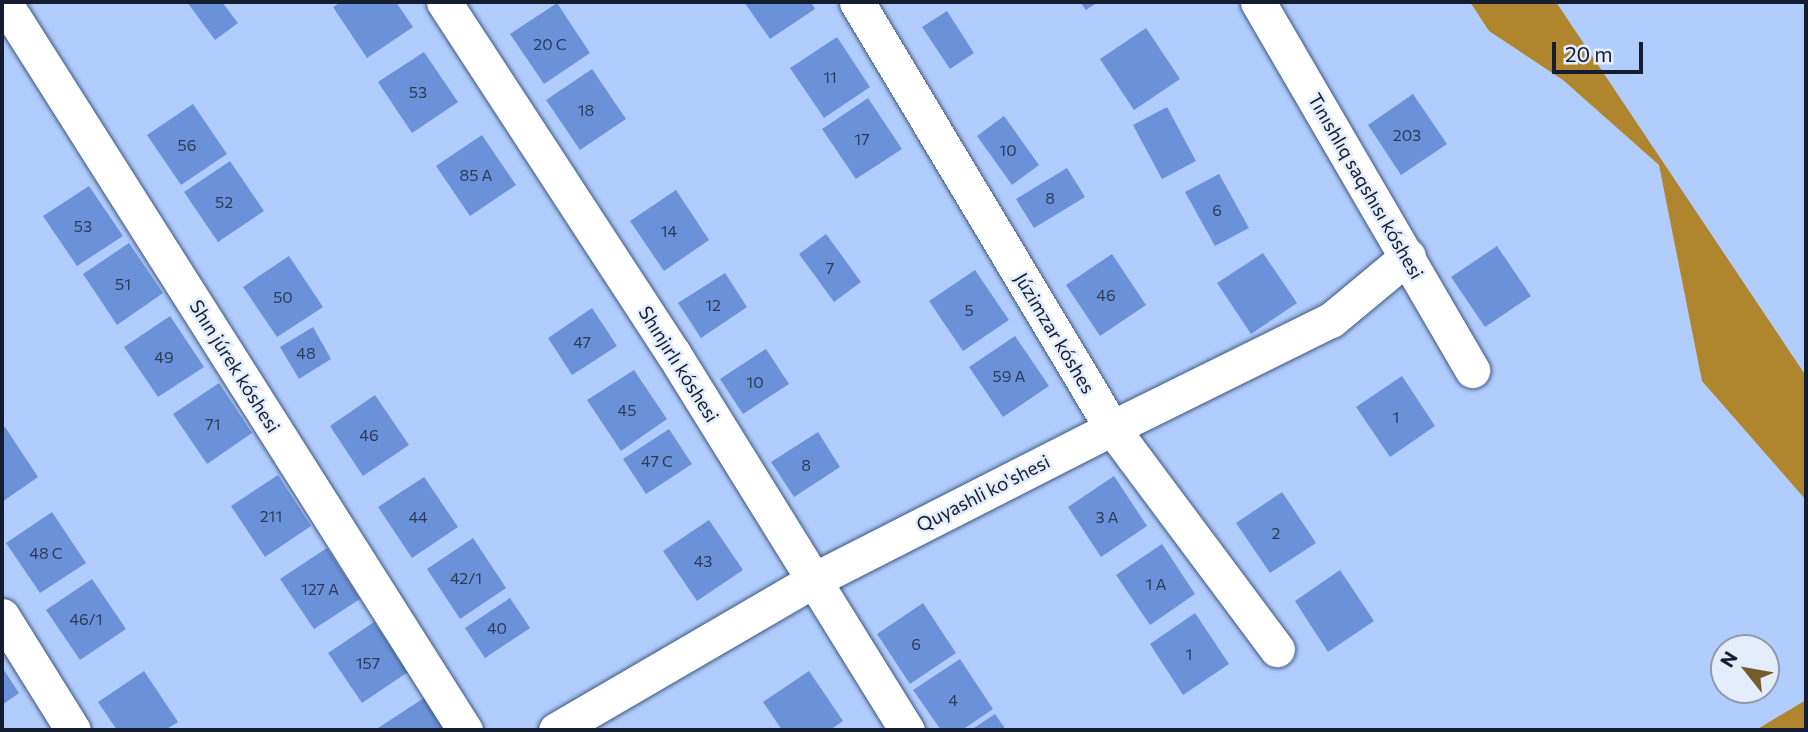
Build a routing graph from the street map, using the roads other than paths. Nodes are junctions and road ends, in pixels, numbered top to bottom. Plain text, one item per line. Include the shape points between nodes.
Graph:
1 (4, 2) edge
2 (444, 2) edge
3 (857, 2) edge
4 (1258, 2) edge
5 (1408, 256) junction
6 (1472, 370) dead end
7 (1112, 428) junction
8 (814, 580) junction
9 (2, 616) edge
10 (1277, 649) dead end
11 (73, 730) edge
12 (465, 730) edge
13 (556, 730) edge
14 (907, 730) edge

1 - 12 street, Shın júrek kóshesi
2 - 8 street, Shınjırlı kóshesi via 673,353
3 - 7 street, Júzimzar kóshes
4 - 5 street, Tınıshlıq saqshısı kóshesi
5 - 6 street, Tınıshlıq saqshısı kóshesi
5 - 7 street, Quyashli ko'shesi via 1331,320
7 - 8 street, Quyashli ko'shesi
7 - 10 street, Júzimzar kóshes
8 - 13 street, Quyashli ko'shesi
8 - 14 street, Shınjırlı kóshesi
9 - 11 street

